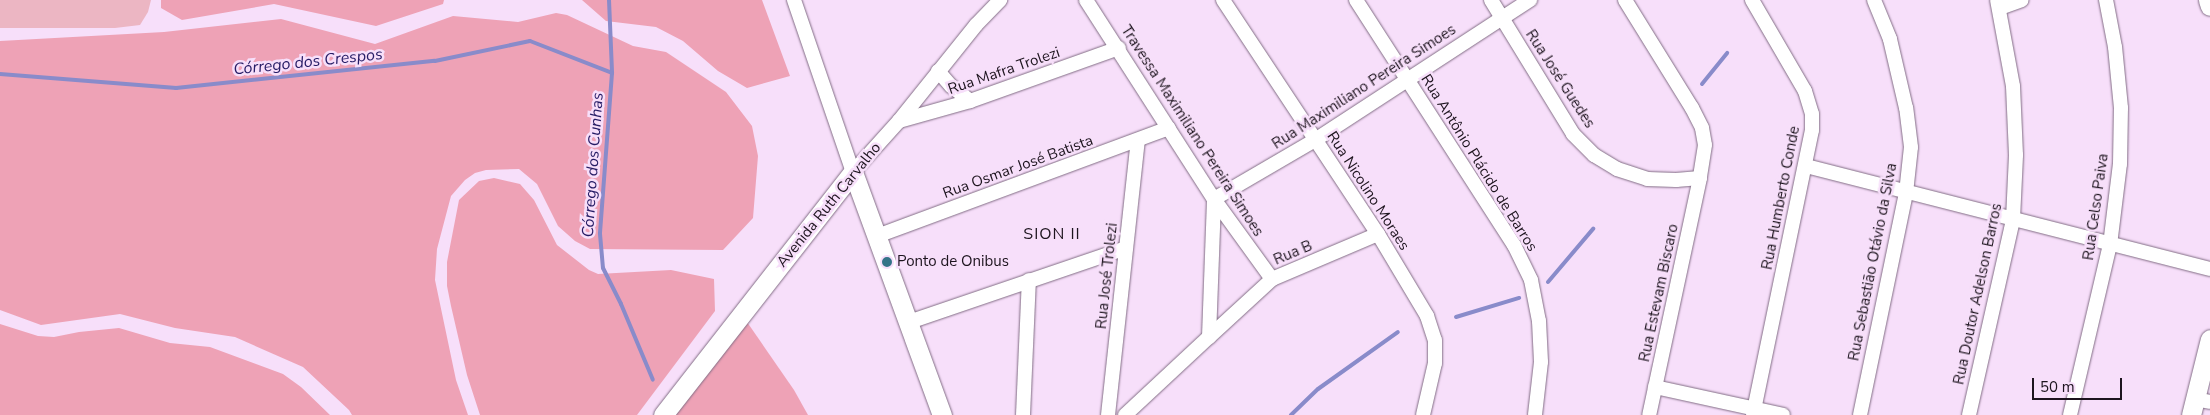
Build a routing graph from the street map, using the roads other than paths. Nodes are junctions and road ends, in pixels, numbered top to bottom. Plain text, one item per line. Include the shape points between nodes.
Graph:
1 (794, 0) edge
2 (1000, 0) edge
3 (1086, 0) edge
4 (1223, 0) edge
5 (1356, 0) edge
6 (1491, 0) edge
7 (1530, 0) edge
8 (1625, 0) edge
9 (1752, 0) edge
10 (1874, 0) edge
11 (2022, 0) edge
12 (2106, 0) edge
13 (2208, 0) edge
14 (1999, 4) edge
15 (2210, 6) edge
16 (1502, 18) junction
17 (1119, 48) junction
18 (938, 71) junction
19 (1407, 80) junction
20 (970, 100) junction
21 (899, 121) junction
22 (1169, 128) junction
23 (1315, 140) junction
24 (1138, 141) junction
25 (1806, 166) junction
26 (853, 172) junction
27 (1700, 178) junction
28 (1906, 193) junction
29 (1214, 199) junction
30 (2013, 219) junction
31 (1378, 234) junction
32 (877, 236) junction
33 (2110, 245) junction
34 (1126, 248) junction
35 (2210, 269) edge
36 (1272, 279) junction
37 (1029, 280) junction
38 (909, 322) junction
39 (1209, 337) junction
40 (2210, 339) edge
41 (1655, 387) junction
42 (2199, 406) edge
43 (1753, 412) edge
44 (663, 415) edge
45 (942, 415) edge
46 (1023, 415) edge
47 (1108, 415) edge
48 (1125, 415) edge
49 (1422, 415) edge
50 (1535, 415) edge
51 (1649, 415) edge
52 (1783, 415) edge
53 (1860, 415) edge
54 (1969, 415) edge
55 (2070, 415) edge

1 - 26 street
2 - 18 street, Avenida Ruth Carvalho
3 - 17 street, Travessa Maximiliano Pereira Simoes
4 - 23 street, Rua Nicolino Moraes
5 - 19 street, Rua Antônio Plácido de Barros
6 - 16 street, Rua José Guedes
7 - 16 street, Rua Maximiliano Pereira Simoes
8 - 27 street, Rua Estevam Biscaro via 1702,128 1705,145
9 - 25 street, Rua Humberto Conde via 1806,91 1812,122
10 - 28 street, Rua Sebastião Otávio da Silva via 1890,39 1906,108 1911,147
11 - 14 street
12 - 33 street, Rua Celso Paiva via 2122,108 2120,164
13 - 15 street
14 - 30 street, Rua Doutor Adelson Barros via 2013,86 2016,155
16 - 19 street, Rua Maximiliano Pereira Simoes
16 - 27 street, Rua José Guedes via 1573,134 1594,155 1616,169 1647,179
17 - 20 street, Rua Mafra Trolezi
17 - 22 street, Travessa Maximiliano Pereira Simoes
18 - 20 street
18 - 21 street, Avenida Ruth Carvalho
19 - 23 street, Rua Maximiliano Pereira Simoes
19 - 50 street, Rua Antônio Plácido de Barros via 1514,245 1530,280 1539,321 1541,362
20 - 21 street, Rua Mafra Trolezi
21 - 26 street, Avenida Ruth Carvalho
22 - 24 street, Rua Osmar José Batista
22 - 29 street, Travessa Maximiliano Pereira Simoes
23 - 29 street, Rua Maximiliano Pereira Simoes
23 - 31 street, Rua Nicolino Moraes
24 - 32 street, Rua Osmar José Batista
24 - 34 street, Rua José Trolezi
25 - 28 street
25 - 43 street, Rua Humberto Conde
26 - 32 street
26 - 44 street, Avenida Ruth Carvalho
27 - 41 street, Rua Estevam Biscaro
28 - 30 street
28 - 53 street, Rua Sebastião Otávio da Silva
29 - 36 street, Travessa Maximiliano Pereira Simoes
29 - 39 street
30 - 33 street
30 - 54 street, Rua Doutor Adelson Barros
31 - 36 street, Rua B
31 - 49 street, Rua Nicolino Moraes via 1427,316 1435,340 1435,363
32 - 38 street
33 - 35 street
33 - 55 street, Rua Celso Paiva
34 - 37 street
34 - 47 street, Rua José Trolezi
36 - 39 street, Rua B
37 - 38 street
37 - 46 street
38 - 45 street
39 - 48 street, Rua B
40 - 42 street
41 - 43 street
41 - 51 street, Rua Estevam Biscaro
43 - 52 street

